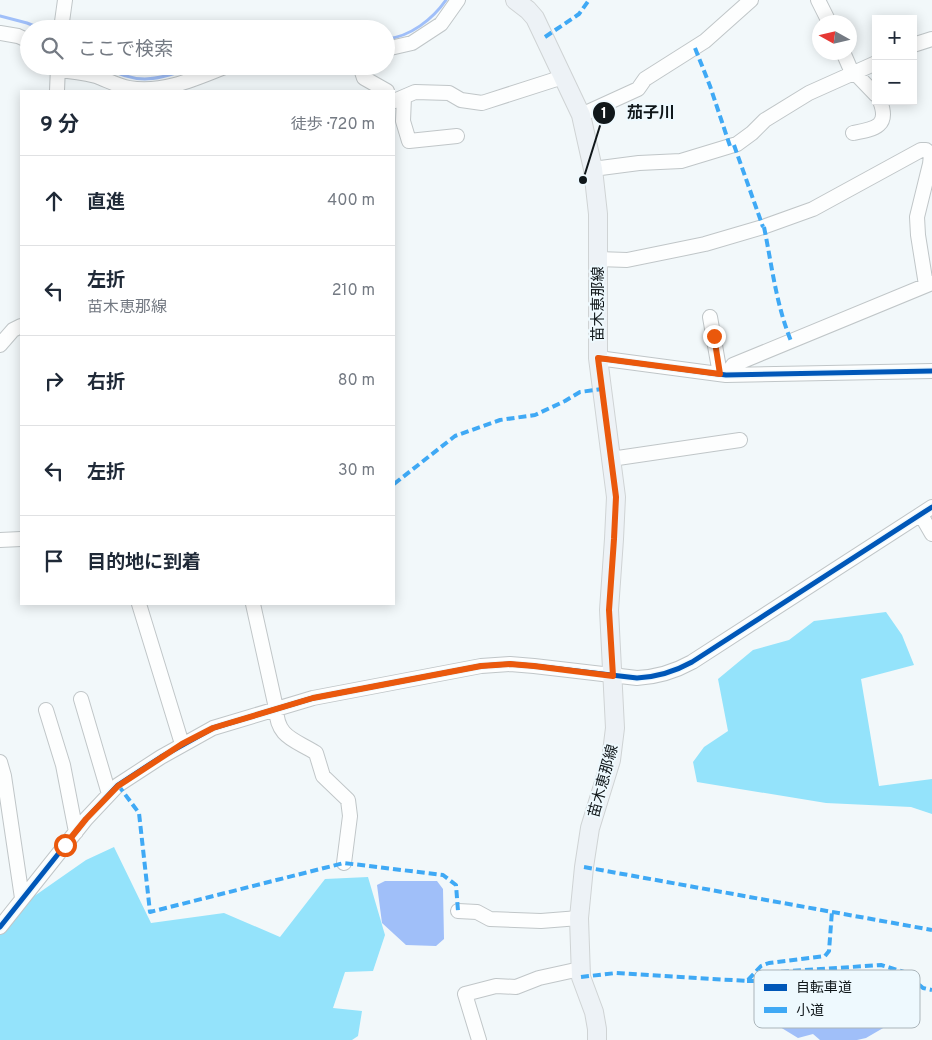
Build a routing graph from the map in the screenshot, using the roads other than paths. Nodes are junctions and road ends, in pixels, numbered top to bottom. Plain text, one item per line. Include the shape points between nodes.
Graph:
1 (65, 0) edge
2 (458, 0) edge
3 (515, 0) edge
4 (751, 0) edge
5 (818, 0) edge
6 (826, 15) edge
7 (62, 20) edge
8 (0, 33) edge
9 (20, 37) edge
10 (932, 39) edge
11 (917, 44) edge
12 (395, 47) edge
13 (846, 60) edge
14 (872, 65) edge
15 (856, 72) junction
16 (58, 75) edge
17 (89, 75) edge
18 (204, 75) edge
19 (363, 75) edge
20 (563, 77) junction
21 (120, 88) edge
22 (57, 90) edge
23 (385, 90) edge
24 (872, 90) edge
25 (399, 99) edge
26 (881, 105) edge
27 (581, 115) junction
28 (853, 133) dead end
29 (457, 136) dead end
30 (931, 164) edge
31 (593, 168) junction
32 (598, 259) junction
33 (929, 284) edge
34 (710, 317) dead end
35 (20, 326) edge
36 (0, 344) edge
37 (598, 358) junction
38 (932, 371) edge
39 (723, 375) junction
40 (740, 440) dead end
41 (611, 459) junction
42 (927, 511) edge
43 (932, 534) edge
44 (20, 539) edge
45 (0, 540) edge
46 (139, 605) edge
47 (253, 605) edge
48 (613, 676) junction
49 (81, 699) dead end
50 (276, 708) junction
51 (46, 710) dead end
52 (182, 744) junction
53 (1, 772) edge
54 (109, 794) junction
55 (76, 832) junction
56 (344, 863) dead end
57 (22, 898) junction
58 (458, 911) dead end
59 (579, 918) junction
60 (0, 927) edge
61 (580, 968) junction
62 (480, 1040) edge
63 (597, 1040) edge

1 - 7 street
2 - 12 street via 441,24 412,43
3 - 20 main road, 苗木恵那線 via 535,18
4 - 27 street via 705,41 644,79 638,89
5 - 6 street
8 - 9 street
10 - 11 street
13 - 15 street
14 - 15 street
15 - 24 street
15 - 31 street via 809,93 772,115 737,144 682,161
16 - 22 street
17 - 21 street
18 - 21 street via 167,86
19 - 23 street
20 - 25 street via 482,103 461,100 448,93 415,92
20 - 27 main road, 苗木恵那線
25 - 29 street via 409,141
26 - 28 street via 884,119 875,128
27 - 31 main road, 苗木恵那線
30 - 32 street via 931,155 921,150 813,209 763,227 705,244 627,260
30 - 33 street via 917,217
31 - 32 main road, 苗木恵那線
32 - 37 main road, 苗木恵那線
33 - 39 street via 733,365
34 - 39 street
35 - 36 street
37 - 39 street
37 - 41 main road, 苗木恵那線
38 - 39 street
40 - 41 street
41 - 48 main road, 苗木恵那線 via 616,497 609,610
42 - 43 street
42 - 48 street via 685,666 651,678
44 - 45 street
46 - 52 street
47 - 50 street
48 - 50 street via 526,665 481,666
48 - 59 main road, 苗木恵那線 via 613,752 590,828
49 - 54 street
50 - 52 street via 213,728
50 - 56 street via 277,722 285,734 316,753 323,776 348,800 350,816
51 - 55 street via 63,765
52 - 54 street
53 - 57 street
54 - 55 street
55 - 57 street
57 - 60 street
58 - 59 street via 478,912 490,919 541,921
59 - 61 main road, 苗木恵那線
61 - 62 street via 516,987 496,986 465,994
61 - 63 main road, 苗木恵那線 via 594,1012

